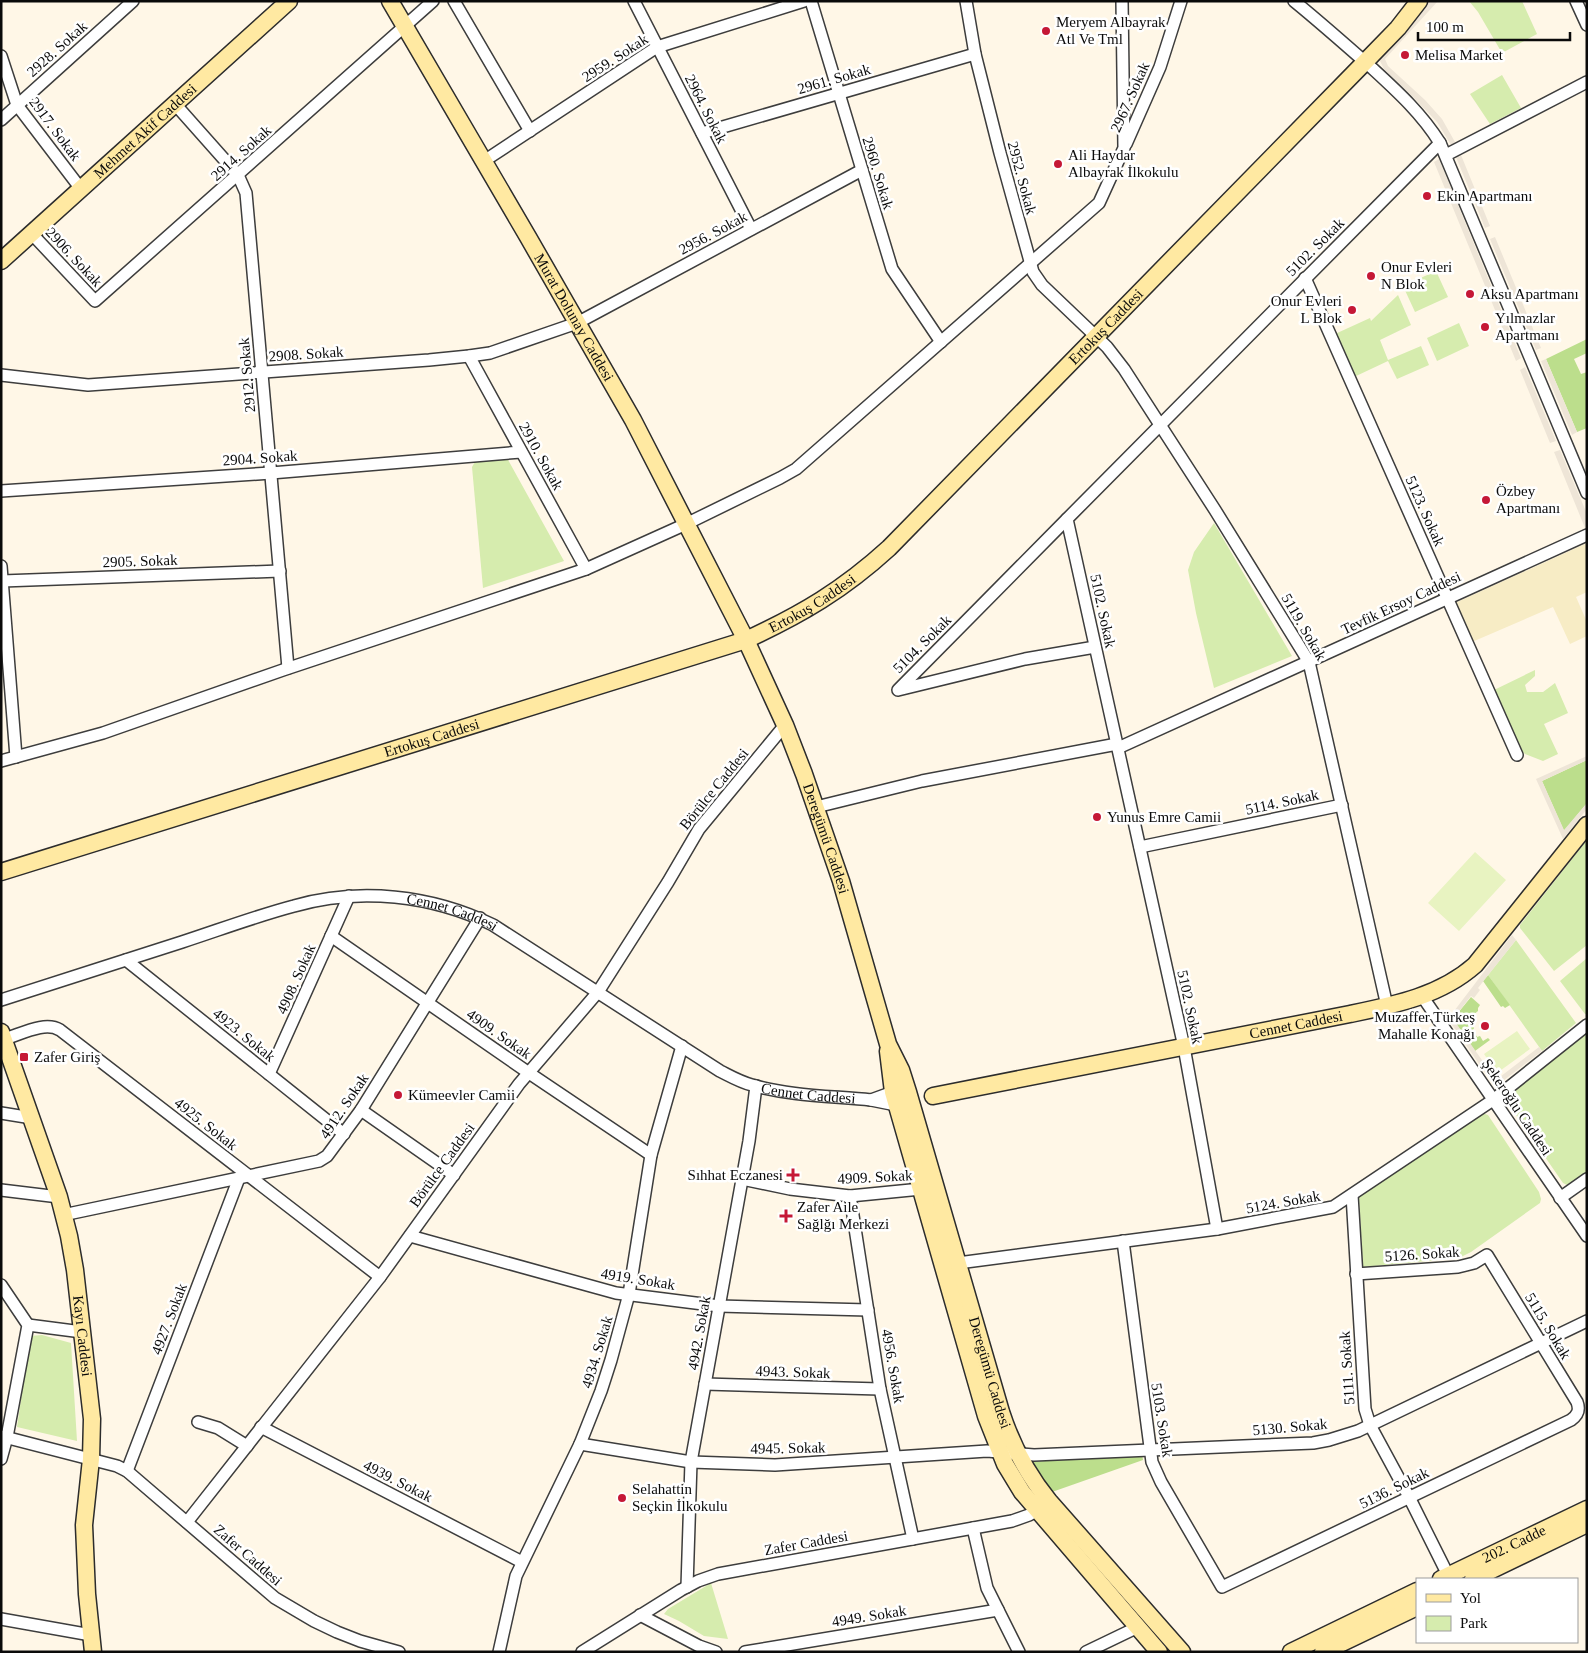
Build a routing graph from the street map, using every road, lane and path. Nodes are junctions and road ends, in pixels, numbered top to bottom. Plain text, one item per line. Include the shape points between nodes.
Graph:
1 (133, 1) edge
2 (289, 1) edge
3 (390, 1) edge
4 (433, 1) edge
5 (454, 1) edge
6 (634, 1) edge
7 (804, 1) edge
8 (811, 1) edge
9 (966, 1) edge
10 (1122, 1) edge
11 (1181, 1) edge
12 (1294, 1) edge
13 (1420, 1) edge
14 (1576, 1) edge
15 (1587, 25) edge
16 (405, 26) junction
17 (657, 47) junction
18 (975, 54) junction
19 (1, 56) edge
20 (1365, 62) junction
21 (1587, 82) edge
22 (839, 94) junction
23 (175, 104) junction
24 (17, 105) junction
25 (1, 120) edge
26 (530, 131) junction
27 (702, 133) junction
28 (1440, 142) junction
29 (1124, 148) junction
30 (1446, 155) junction
31 (484, 161) junction
32 (862, 170) junction
33 (238, 175) junction
34 (81, 189) junction
35 (751, 230) junction
36 (32, 234) junction
37 (1, 261) edge
38 (1030, 264) junction
39 (1305, 278) junction
40 (96, 302) joint
41 (578, 323) junction
42 (1097, 336) junction
43 (941, 342) junction
44 (470, 356) junction
45 (262, 372) junction
46 (1, 375) edge
47 (1160, 424) junction
48 (522, 452) junction
49 (271, 473) junction
50 (1, 491) edge
51 (1587, 493) edge
52 (1067, 519) junction
53 (686, 524) junction
54 (1587, 535) edge
55 (1, 566) edge
56 (586, 569) junction
57 (280, 571) junction
58 (2, 582) edge
59 (1447, 599) junction
60 (746, 640) junction
61 (1095, 647) junction
62 (1310, 662) junction
63 (288, 668) junction
64 (785, 725) junction
65 (1117, 746) junction
66 (1517, 755) dead end
67 (16, 757) junction
68 (1, 761) edge
69 (1342, 805) junction
70 (816, 807) junction
71 (1587, 826) edge
72 (1140, 847) junction
73 (1, 872) edge
74 (350, 896) junction
75 (480, 918) junction
76 (331, 936) junction
77 (126, 960) junction
78 (598, 992) junction
79 (1422, 996) junction
80 (1, 1000) edge
81 (427, 1003) junction
82 (1387, 1006) junction
83 (1586, 1026) edge
84 (2, 1037) edge
85 (682, 1046) junction
86 (1184, 1047) junction
87 (529, 1073) junction
88 (269, 1074) junction
89 (756, 1086) junction
90 (902, 1098) junction
91 (1493, 1100) junction
92 (361, 1110) junction
93 (1, 1113) edge
94 (32, 1118) junction
95 (344, 1134) junction
96 (651, 1155) junction
97 (454, 1175) junction
98 (244, 1177) junction
99 (742, 1179) junction
100 (1587, 1179) edge
101 (920, 1189) junction
102 (1, 1190) edge
103 (1352, 1195) junction
104 (850, 1196) junction
105 (58, 1197) junction
106 (1560, 1198) junction
107 (64, 1215) junction
108 (1217, 1229) junction
109 (410, 1236) junction
110 (1587, 1236) edge
111 (1123, 1241) junction
112 (1487, 1254) joint
113 (958, 1263) junction
114 (1356, 1274) junction
115 (380, 1277) junction
116 (1, 1285) edge
117 (629, 1294) junction
118 (719, 1306) junction
119 (868, 1310) junction
120 (1587, 1321) edge
121 (28, 1325) junction
122 (82, 1332) junction
123 (1541, 1343) junction
124 (705, 1384) junction
125 (880, 1389) junction
126 (1577, 1414) joint
127 (198, 1422) dead end
128 (1370, 1425) junction
129 (261, 1427) junction
130 (4, 1437) edge
131 (580, 1444) junction
132 (247, 1446) junction
133 (1150, 1450) junction
134 (999, 1452) junction
135 (1017, 1454) junction
136 (1, 1459) edge
137 (91, 1459) junction
138 (896, 1459) junction
139 (691, 1462) junction
140 (127, 1471) junction
141 (1410, 1498) junction
142 (1043, 1506) junction
143 (1587, 1509) edge
144 (187, 1522) junction
145 (1587, 1524) edge
146 (973, 1528) junction
147 (913, 1539) junction
148 (522, 1562) junction
149 (1446, 1578) edge
150 (1475, 1578) edge
151 (687, 1587) junction
152 (1222, 1587) joint
153 (1416, 1591) edge
154 (1416, 1607) edge
155 (998, 1610) junction
156 (640, 1615) junction
157 (1, 1619) edge
158 (1138, 1627) junction
159 (91, 1635) junction
160 (395, 1651) edge
161 (93, 1652) edge
162 (499, 1652) edge
163 (582, 1652) edge
164 (716, 1652) edge
165 (745, 1652) edge
166 (1019, 1652) edge
167 (1086, 1652) edge
168 (1159, 1652) edge
169 (1182, 1652) edge
170 (1291, 1652) edge
171 (1323, 1652) edge

1 - 24 street, 2928. Sokak
2 - 23 main road, Mehmet Akif Caddesi
3 - 16 main road, Murat Dolunay Caddesi
4 - 16 street, 2914. Sokak
5 - 26 street
6 - 17 street, 2964. Sokak
7 - 17 street, 2959. Sokak
8 - 22 street, 2960. Sokak
9 - 18 street, 2952. Sokak
10 - 29 street
11 - 29 street, 2967. Sokak via 1160,67
12 - 20 street
13 - 20 main road, Ertokuş Caddesi
14 - 15 street
16 - 31 main road, Murat Dolunay Caddesi
16 - 33 street, 2914. Sokak
17 - 26 street, 2959. Sokak
17 - 27 street, 2964. Sokak
18 - 22 street, 2961. Sokak
18 - 38 street, 2952. Sokak
19 - 24 street, 2917. Sokak
20 - 28 street via 1418,112
20 - 42 main road, Ertokuş Caddesi
21 - 30 street
22 - 27 street, 2961. Sokak
22 - 32 street, 2960. Sokak
23 - 33 street, 2912. Sokak
23 - 34 main road, Mehmet Akif Caddesi
24 - 25 street, 2928. Sokak
24 - 34 street, 2917. Sokak
26 - 31 street, 2959. Sokak
27 - 35 street, 2964. Sokak
28 - 30 street
28 - 39 street, 5102. Sokak
29 - 38 street, 2967. Sokak via 1100,203
30 - 51 street
31 - 41 main road, Murat Dolunay Caddesi
32 - 35 street, 2956. Sokak
32 - 43 street, 2960. Sokak via 892,269
33 - 40 street, 2914. Sokak
33 - 45 street, 2912. Sokak via 248,200
34 - 36 main road, Mehmet Akif Caddesi
35 - 41 street, 2956. Sokak
36 - 37 main road, Mehmet Akif Caddesi
36 - 40 street, 2906. Sokak
38 - 42 street, 2952. Sokak via 1042,285
38 - 43 street, 2967. Sokak
39 - 47 street, 5102. Sokak
39 - 59 street, 5123. Sokak
41 - 44 street, 2908. Sokak
41 - 53 main road, Murat Dolunay Caddesi via 633,420
42 - 47 street, 5119. Sokak via 1124,369
42 - 60 main road, Ertokuş Caddesi via 870,565 814,606
43 - 53 street, 2967. Sokak via 796,469
44 - 45 street, 2908. Sokak
44 - 48 street, 2910. Sokak
45 - 46 street, 2908. Sokak via 88,385
45 - 49 street, 2912. Sokak
47 - 52 street, 5102. Sokak
47 - 62 street, 5119. Sokak
48 - 49 street, 2904. Sokak
48 - 56 street, 2910. Sokak
49 - 50 street, 2904. Sokak
49 - 57 street, 2912. Sokak
52 - 61 street, 5102. Sokak
52 - 61 street, 5104. Sokak via 898,690
53 - 56 street, 2967. Sokak
53 - 60 main road, Murat Dolunay Caddesi
54 - 59 street, Tevfik Ersoy Caddesi
55 - 58 street
56 - 63 street, 2967. Sokak
57 - 58 street, 2905. Sokak
57 - 63 street, 2912. Sokak
58 - 67 street
59 - 62 street, Tevfik Ersoy Caddesi
59 - 66 street, 5123. Sokak
60 - 64 main road, Deregümü Caddesi
60 - 73 main road, Ertokuş Caddesi
61 - 65 street, 5102. Sokak
62 - 65 street, Tevfik Ersoy Caddesi
62 - 69 street, 5119. Sokak
63 - 67 street, 2967. Sokak via 103,733
64 - 70 main road, Deregümü Caddesi
64 - 78 street, Börülce Caddesi via 699,829
65 - 70 street, Tevfik Ersoy Caddesi via 922,781
65 - 72 street, 5102. Sokak
67 - 68 street, 2967. Sokak
69 - 72 street, 5114. Sokak
69 - 82 street, 5119. Sokak
70 - 90 main road, Deregümü Caddesi via 888,1044 901,1070
71 - 79 main road, Cennet Caddesi via 1475,965 1455,981
72 - 86 street, 5102. Sokak
74 - 75 street, Cennet Caddesi via 434,903
74 - 76 street, 4908. Sokak
74 - 77 street, Cennet Caddesi via 294,906
75 - 78 street, Cennet Caddesi
75 - 81 street, 4912. Sokak
76 - 81 street, 4909. Sokak
76 - 88 street, 4908. Sokak
77 - 80 street, Cennet Caddesi
77 - 88 street, 4923. Sokak
78 - 85 street, Cennet Caddesi
78 - 87 street, Börülce Caddesi
79 - 82 main road, Cennet Caddesi
79 - 91 street, Şekeroğlu Caddesi
81 - 87 street, 4909. Sokak
81 - 92 street, 4912. Sokak
82 - 86 main road, Cennet Caddesi
83 - 91 street, 5124. Sokak
84 - 94 main road, Kayı Caddesi
84 - 98 street, 4925. Sokak via 55,1026
85 - 89 street, Cennet Caddesi via 720,1071
85 - 96 street, 4934. Sokak
86 - 90 main road, Cennet Caddesi via 933,1096
86 - 108 street, 5102. Sokak
87 - 96 street, 4909. Sokak
87 - 97 street, Börülce Caddesi
88 - 95 street, 4923. Sokak
89 - 90 street, Cennet Caddesi via 871,1100
89 - 99 street, 4942. Sokak
90 - 101 main road, Deregümü Caddesi
90 - 113 main road, Deregümü Caddesi
91 - 103 street, 5124. Sokak
91 - 106 street, Şekeroğlu Caddesi
92 - 95 street, 4912. Sokak
92 - 97 street
93 - 94 street
94 - 105 main road, Kayı Caddesi
95 - 98 street, 4912. Sokak via 330,1153 319,1161
96 - 117 street, 4934. Sokak
97 - 109 street, Börülce Caddesi
98 - 107 street, 4912. Sokak
98 - 115 street, 4925. Sokak
98 - 140 street, 4927. Sokak
99 - 104 street, 4909. Sokak
99 - 118 street, 4942. Sokak
100 - 106 street
101 - 104 street, 4909. Sokak
101 - 134 main road, Deregümü Caddesi
102 - 105 street
103 - 108 street, 5124. Sokak via 1327,1209
103 - 114 street, 5111. Sokak
104 - 119 street, 4956. Sokak
105 - 107 main road, Kayı Caddesi
106 - 110 street, Şekeroğlu Caddesi
107 - 122 main road, Kayı Caddesi
108 - 111 street, 5124. Sokak
109 - 115 street, Börülce Caddesi
109 - 117 street, 4919. Sokak via 600,1289
111 - 113 street, 5124. Sokak
111 - 133 street, 5103. Sokak
112 - 114 street, 5126. Sokak via 1474,1263 1458,1267
112 - 123 street, 5115. Sokak
113 - 135 main road, Deregümü Caddesi via 1001,1412
114 - 128 street, 5111. Sokak via 1363,1399
115 - 129 street, Börülce Caddesi
116 - 121 street
117 - 118 street, 4919. Sokak
117 - 131 street, 4934. Sokak via 606,1376
118 - 119 street, 4919. Sokak
118 - 124 street, 4942. Sokak
119 - 125 street, 4956. Sokak
120 - 123 street, 5130. Sokak
121 - 122 street
121 - 130 street
122 - 137 main road, Kayı Caddesi via 92,1418
123 - 126 street, 5115. Sokak via 1577,1402
123 - 128 street, 5130. Sokak
124 - 125 street, 4943. Sokak
124 - 139 street, 4942. Sokak
125 - 138 street, 4956. Sokak
126 - 141 street, 5136. Sokak via 1571,1420
127 - 132 street via 218,1428
128 - 133 street, 5130. Sokak via 1344,1436 1313,1443
128 - 141 street, 5111. Sokak
129 - 132 street, Börülce Caddesi
129 - 148 street, 4939. Sokak
130 - 136 street
130 - 137 street, Zafer Caddesi
131 - 139 street, 4945. Sokak
131 - 148 street, 4934. Sokak
132 - 144 street, Börülce Caddesi
133 - 135 street, 5130. Sokak
133 - 152 street, 5103. Sokak via 1161,1482
134 - 135 street, 5130. Sokak
134 - 138 street, 4945. Sokak
134 - 142 main road, Deregümü Caddesi via 1012,1478
135 - 142 main road, Deregümü Caddesi via 1032,1478
137 - 140 street, Zafer Caddesi
137 - 159 main road, Kayı Caddesi via 84,1525
138 - 139 street, 4945. Sokak via 775,1465
138 - 147 street, 4956. Sokak
139 - 151 street, 4942. Sokak
140 - 144 street, Zafer Caddesi
141 - 149 street, 5111. Sokak
141 - 152 street, 5136. Sokak
142 - 146 street, Zafer Caddesi via 1021,1519
142 - 158 main road, Deregümü Caddesi
142 - 169 main road, Deregümü Caddesi
143 - 149 main road, 202. Cadde
144 - 160 street, Zafer Caddesi via 257,1584 293,1610 337,1632
145 - 150 main road, 202. Cadde
146 - 147 street, Zafer Caddesi
146 - 155 street via 987,1588
147 - 151 street, Zafer Caddesi via 725,1573
148 - 162 street, 4934. Sokak via 511,1590
151 - 156 street, Zafer Caddesi
153 - 170 main road
154 - 171 main road
155 - 165 street, 4949. Sokak
155 - 166 street
156 - 163 street, Zafer Caddesi
156 - 164 street
157 - 159 street
158 - 167 street
158 - 168 main road, Deregümü Caddesi
159 - 161 main road, Kayı Caddesi

